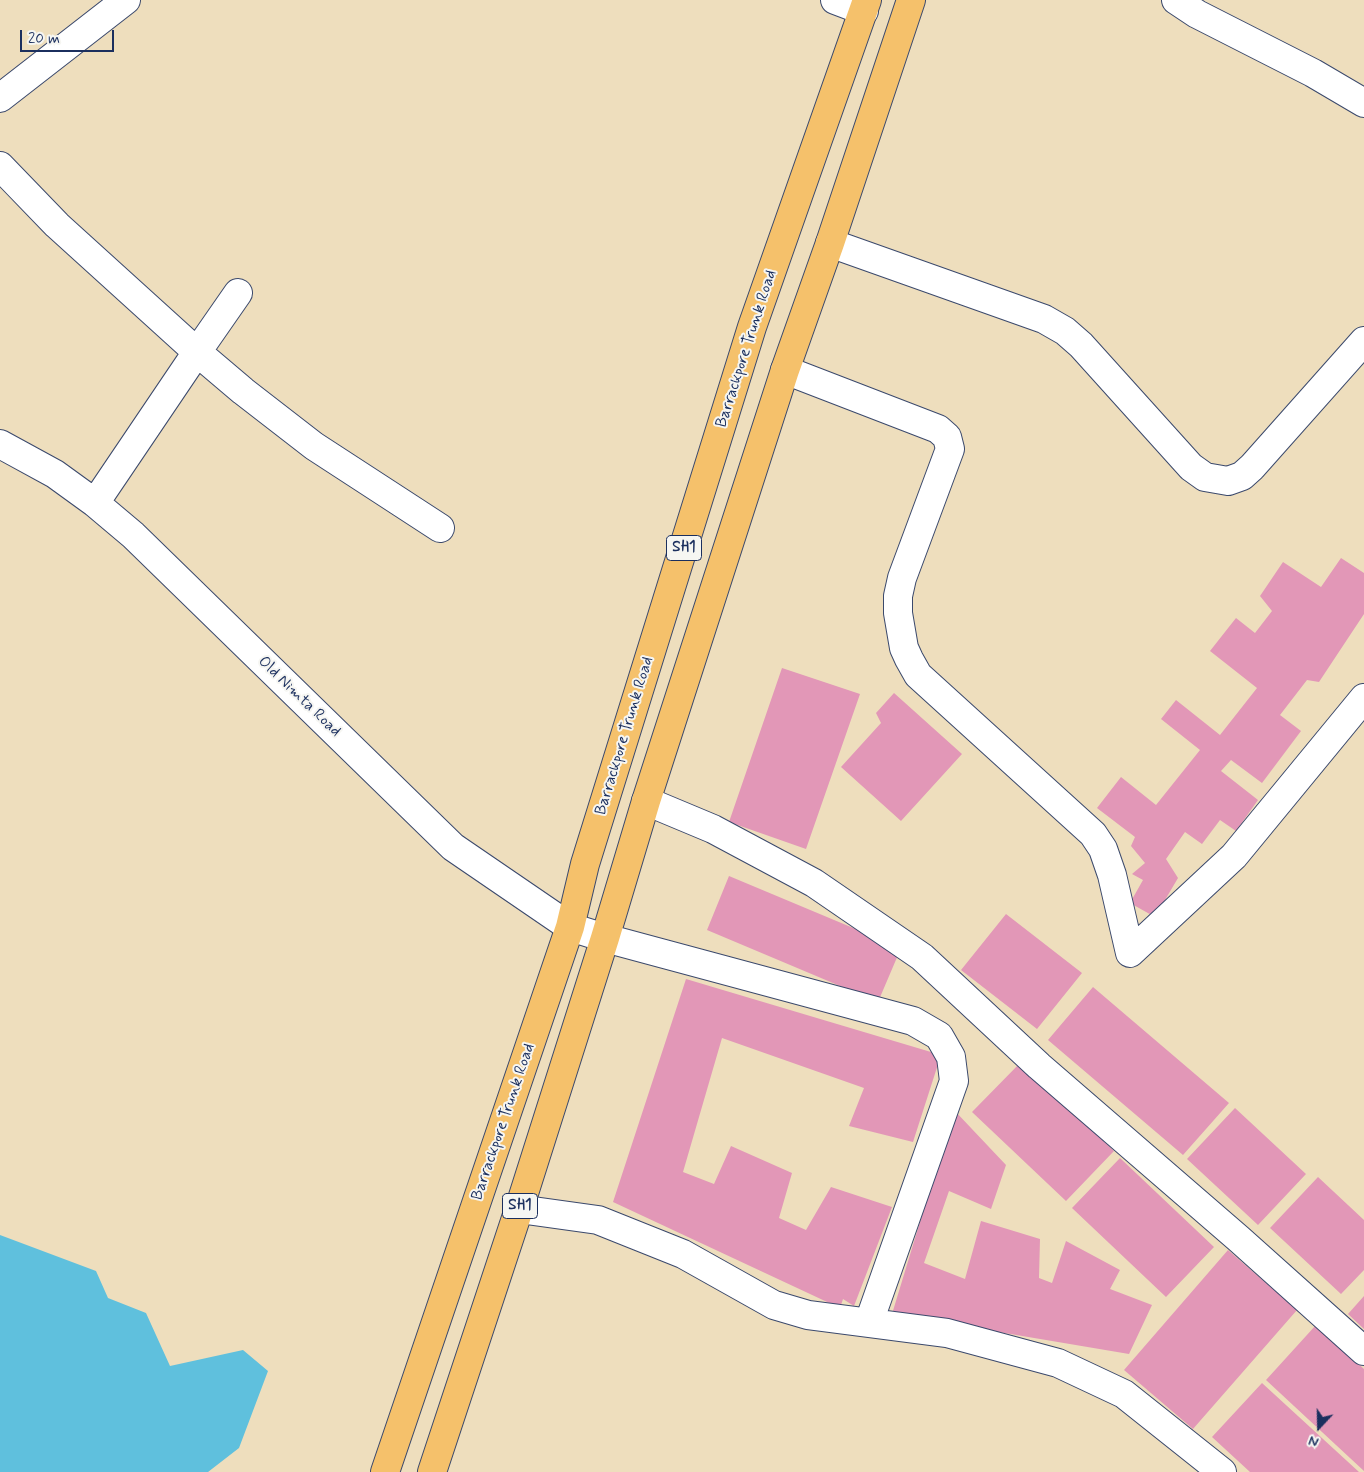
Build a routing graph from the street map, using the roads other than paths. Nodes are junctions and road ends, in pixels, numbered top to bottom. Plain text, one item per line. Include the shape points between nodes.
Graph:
1 (126, 0) edge
2 (835, 0) edge
3 (911, 0) edge
4 (1176, 0) edge
5 (866, 5) edge
6 (0, 98) edge
7 (1364, 103) edge
8 (0, 166) edge
9 (830, 243) junction
10 (238, 293) dead end
11 (1364, 341) edge
12 (197, 352) junction
13 (785, 370) junction
14 (0, 444) edge
15 (95, 503) junction
16 (440, 528) dead end
17 (1364, 698) edge
18 (646, 801) junction
19 (570, 927) junction
20 (605, 938) junction
21 (519, 1209) junction
22 (870, 1322) junction
23 (1364, 1351) edge
24 (385, 1472) edge
25 (432, 1472) edge
26 (1222, 1472) edge

1 - 6 street
2 - 5 street
3 - 9 main road, SH1
4 - 7 street
5 - 19 main road, Barrackpore Trunk Road / SH1 via 752,327 585,864
8 - 12 street via 57,225
9 - 11 street via 1044,319 1065,331 1191,467 1205,477 1228,481 1242,476
9 - 13 main road, SH1
10 - 12 street
12 - 15 street
12 - 16 street via 314,446
13 - 17 street via 938,429 947,436 950,449 898,596 904,648 918,675 1093,834 1103,849 1112,875 1130,953 1234,856
13 - 18 main road, SH1
14 - 15 street, Old Nimta Road via 54,474
15 - 19 street, Old Nimta Road via 133,535 454,847
18 - 20 main road, SH1
18 - 23 street via 714,829 814,883 922,957 1038,1066
19 - 20 street, Old Nimta Road
19 - 24 main road, Barrackpore Trunk Road / SH1
20 - 21 main road, SH1
20 - 22 street, Old Nimta Road via 913,1021 938,1036 951,1057 954,1081
21 - 22 street via 598,1220 683,1254 774,1305 808,1315
21 - 25 main road, SH1
22 - 26 street via 947,1333 1058,1363 1124,1394

